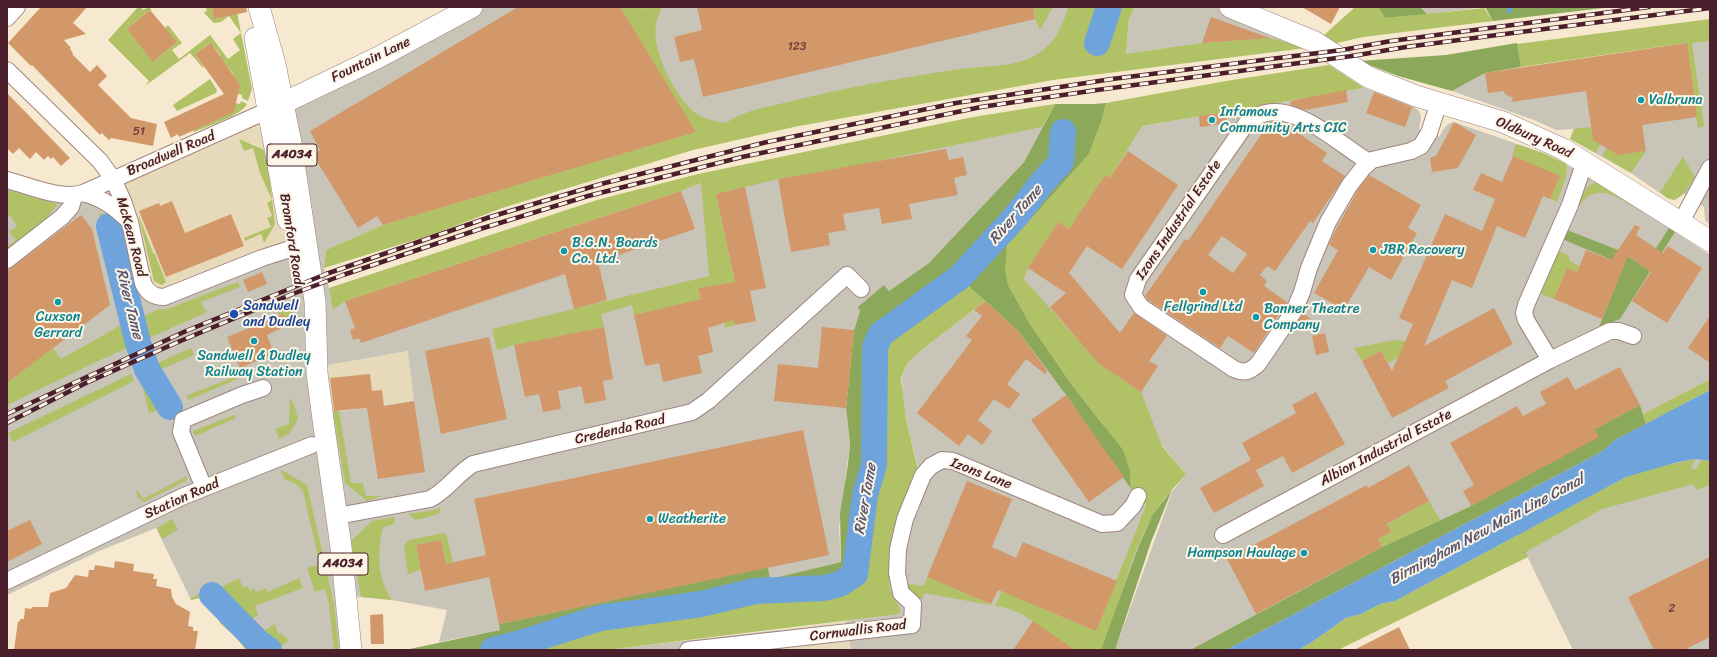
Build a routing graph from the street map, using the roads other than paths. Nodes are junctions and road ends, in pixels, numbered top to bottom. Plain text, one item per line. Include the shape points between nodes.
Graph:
1 (17, 7) edge
2 (249, 7) edge
3 (259, 7) edge
4 (472, 7) edge
5 (1230, 7) edge
6 (7, 18) edge
7 (7, 70) edge
8 (1439, 102) junction
9 (276, 106) junction
10 (1585, 161) junction
11 (1369, 162) junction
12 (1710, 168) edge
13 (113, 179) junction
14 (7, 180) edge
15 (78, 195) junction
16 (300, 206) junction
17 (130, 222) junction
18 (1681, 222) junction
19 (1710, 241) edge
20 (293, 248) junction
21 (7, 260) edge
22 (861, 289) dead end
23 (1633, 336) dead end
24 (1550, 360) junction
25 (263, 388) dead end
26 (320, 449) junction
27 (204, 488) junction
28 (1138, 496) dead end
29 (330, 512) junction
30 (1223, 536) dead end
31 (7, 581) edge
32 (912, 604) joint
33 (347, 613) junction
34 (351, 650) edge
35 (688, 650) edge

1 - 6 street
2 - 9 main road, Bromford Road / A4034
3 - 9 main road, Bromford Road / A4034 via 275,64
4 - 9 main road, Fountain Lane via 373,60
5 - 8 main road, Oldbury Road via 1300,34 1374,80
7 - 13 street, McKean Road via 100,161
8 - 10 main road, Oldbury Road via 1503,122
8 - 11 street via 1429,133 1421,146
9 - 13 street, Broadwell Road
9 - 16 main road, Bromford Road / A4034
9 - 20 main road, Bromford Road / A4034
10 - 18 main road, Oldbury Road
10 - 24 street via 1570,205 1524,312 1526,320
11 - 11 street, Izons Industrial Estate via 1296,116 1275,111 1253,117 1138,280 1133,295 1136,302 1234,369 1250,371 1258,364 1294,311 1328,222 1349,186
12 - 18 street
13 - 15 street, Broadwell Road
13 - 17 street, McKean Road
14 - 15 street via 57,193
15 - 17 street via 97,197 115,207
15 - 21 street via 62,217
16 - 20 main road via 295,215 299,241
16 - 26 main road, Bromford Road / A4034 via 315,301 318,377 312,385
17 - 20 street, McKean Road via 146,290 158,297 164,297
18 - 19 main road, Oldbury Road
20 - 26 main road, Bromford Road / A4034 via 301,300 305,374
22 - 29 street, Credenda Road via 847,275 708,401 692,412 473,464 448,487 430,499
23 - 24 street, Albion Industrial Estate via 1610,331
24 - 30 street, Albion Industrial Estate
25 - 27 street via 183,420 180,432
26 - 27 street, Station Road
26 - 29 main road, Bromford Road / A4034
27 - 31 street, Station Road
28 - 32 street, Izons Lane via 1133,506 1117,523 1102,524 953,461 942,460 931,466 923,475 905,519 898,549 897,573 901,593
29 - 33 main road, Bromford Road / A4034 via 341,547
29 - 33 main road, Bromford Road / A4034 via 335,543 331,550
32 - 35 street, Cornwallis Road via 912,624
33 - 34 main road, Bromford Road / A4034

